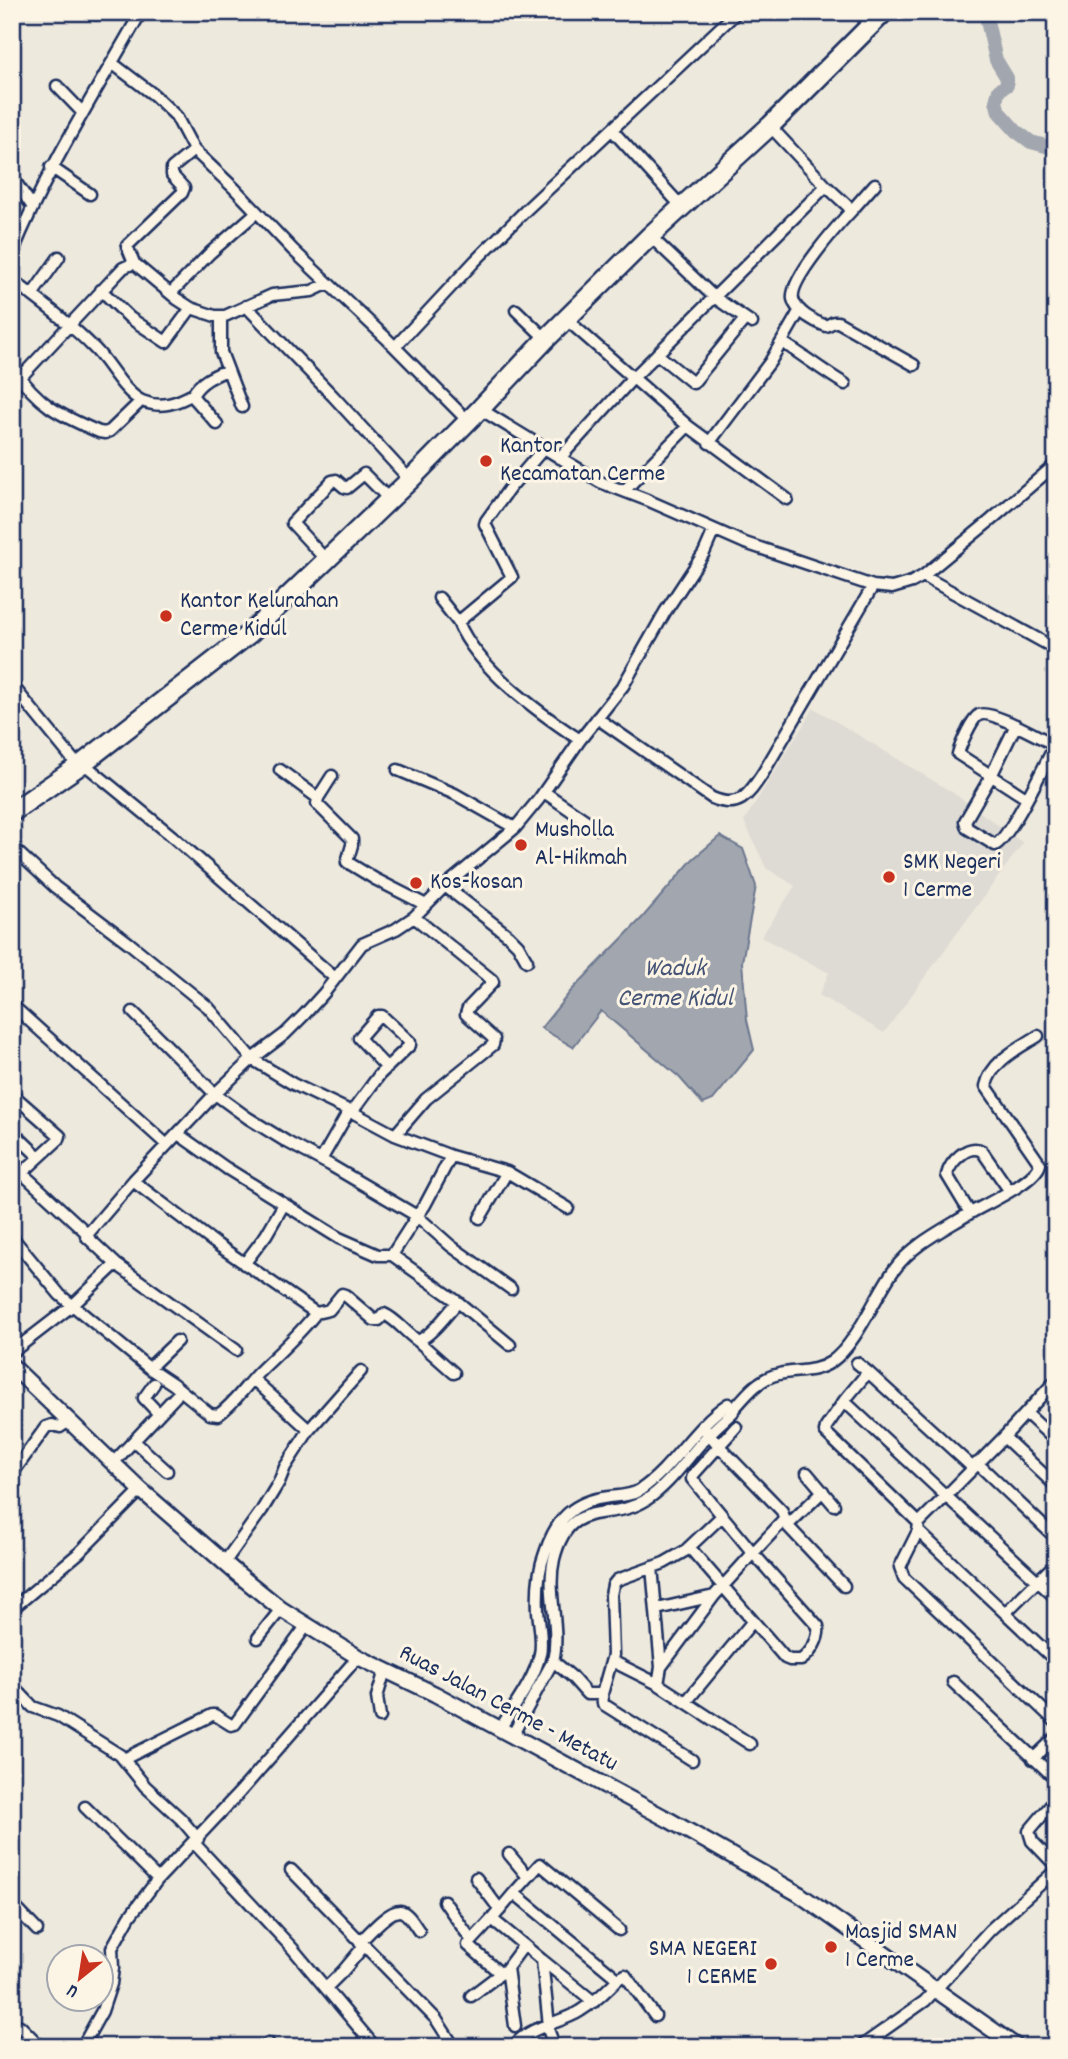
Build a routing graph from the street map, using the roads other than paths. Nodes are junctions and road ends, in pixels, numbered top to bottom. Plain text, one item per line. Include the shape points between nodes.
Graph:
1 (141, 12) edge
2 (737, 12) edge
3 (884, 12) edge
4 (112, 63) junction
5 (57, 86) dead end
6 (83, 113) junction
7 (769, 126) junction
8 (612, 131) junction
9 (194, 150) junction
10 (51, 167) junction
11 (12, 177) edge
12 (875, 184) dead end
13 (825, 186) junction
14 (90, 194) dead end
15 (32, 206) junction
16 (682, 207) junction
17 (852, 210) junction
18 (257, 212) junction
19 (650, 236) junction
20 (12, 254) edge
21 (59, 257) dead end
22 (134, 262) junction
23 (12, 280) edge
24 (327, 284) junction
25 (101, 290) junction
26 (171, 293) junction
27 (32, 295) junction
28 (714, 297) junction
29 (246, 306) junction
30 (191, 308) junction
31 (516, 310) dead end
32 (800, 310) junction
33 (221, 317) junction
34 (566, 319) junction
35 (69, 324) junction
36 (546, 339) junction
37 (782, 342) junction
38 (395, 347) junction
39 (657, 354) junction
40 (914, 365) dead end
41 (12, 367) edge
42 (227, 370) junction
43 (20, 378) junction
44 (633, 378) junction
45 (845, 384) dead end
46 (193, 394) junction
47 (141, 401) junction
48 (242, 407) dead end
49 (474, 415) junction
50 (217, 424) dead end
51 (688, 426) junction
52 (709, 443) junction
53 (544, 449) junction
54 (560, 458) junction
55 (1056, 464) edge
56 (410, 480) junction
57 (624, 491) junction
58 (787, 499) dead end
59 (390, 500) junction
60 (714, 530) junction
61 (327, 561) junction
62 (923, 576) junction
63 (873, 586) junction
64 (439, 598) dead end
65 (458, 622) junction
66 (1056, 649) edge
67 (12, 685) edge
68 (597, 718) junction
69 (1016, 725) junction
70 (580, 740) junction
71 (1055, 744) edge
72 (81, 765) junction
73 (398, 770) dead end
74 (280, 771) dead end
75 (332, 776) dead end
76 (991, 776) junction
77 (544, 792) junction
78 (318, 798) junction
79 (1026, 798) junction
80 (12, 812) edge
81 (515, 828) junction
82 (597, 828) dead end
83 (12, 847) edge
84 (445, 886) junction
85 (426, 905) junction
86 (414, 917) junction
87 (527, 961) dead end
88 (335, 978) junction
89 (12, 1005) edge
90 (133, 1012) dead end
91 (1038, 1036) dead end
92 (252, 1059) junction
93 (387, 1068) junction
94 (12, 1094) edge
95 (215, 1094) junction
96 (351, 1112) junction
97 (12, 1130) edge
98 (178, 1135) junction
99 (395, 1135) junction
100 (167, 1145) junction
101 (451, 1156) junction
102 (39, 1157) junction
103 (321, 1160) junction
104 (507, 1172) junction
105 (15, 1178) edge
106 (133, 1181) junction
107 (1010, 1190) junction
108 (284, 1204) junction
109 (568, 1208) dead end
110 (970, 1213) junction
111 (416, 1216) junction
112 (480, 1218) dead end
113 (88, 1234) junction
114 (12, 1237) edge
115 (392, 1255) junction
116 (116, 1264) junction
117 (244, 1264) junction
118 (511, 1289) dead end
119 (458, 1302) junction
120 (73, 1305) junction
121 (316, 1313) junction
122 (177, 1341) dead end
123 (418, 1341) junction
124 (510, 1345) dead end
125 (236, 1350) dead end
126 (12, 1352) edge
127 (857, 1363) dead end
128 (12, 1366) edge
129 (149, 1368) junction
130 (361, 1371) dead end
131 (868, 1372) junction
132 (454, 1373) dead end
133 (253, 1379) junction
134 (154, 1384) dead end
135 (1054, 1385) edge
136 (176, 1396) dead end
137 (844, 1401) junction
138 (1026, 1413) junction
139 (159, 1414) junction
140 (69, 1421) junction
141 (736, 1427) dead end
142 (309, 1430) junction
143 (706, 1430) junction
144 (1004, 1437) junction
145 (134, 1441) junction
146 (1056, 1441) edge
147 (719, 1446) junction
148 (113, 1463) junction
149 (975, 1465) junction
150 (167, 1471) dead end
151 (807, 1473) dead end
152 (12, 1474) edge
153 (1056, 1486) edge
154 (141, 1490) junction
155 (823, 1491) junction
156 (946, 1496) junction
157 (835, 1505) dead end
158 (567, 1512) junction
159 (722, 1516) junction
160 (572, 1523) junction
161 (785, 1523) junction
162 (919, 1527) junction
163 (1056, 1538) edge
164 (689, 1547) junction
165 (752, 1553) junction
166 (224, 1563) junction
167 (1056, 1563) edge
168 (652, 1567) junction
169 (1038, 1581) junction
170 (844, 1586) dead end
171 (724, 1587) junction
172 (538, 1593) junction
173 (552, 1593) junction
174 (714, 1596) junction
175 (1056, 1598) edge
176 (12, 1609) edge
177 (282, 1609) junction
178 (657, 1609) junction
179 (538, 1612) junction
180 (552, 1612) junction
181 (1005, 1613) junction
182 (753, 1621) junction
183 (307, 1625) junction
184 (258, 1638) dead end
185 (358, 1657) junction
186 (553, 1661) junction
187 (612, 1661) junction
188 (1056, 1661) edge
189 (661, 1667) junction
190 (385, 1670) junction
191 (953, 1682) dead end
192 (658, 1684) junction
193 (12, 1685) edge
194 (602, 1694) junction
195 (686, 1702) junction
196 (380, 1717) dead end
197 (1056, 1722) edge
198 (506, 1733) junction
199 (1056, 1737) edge
200 (750, 1744) dead end
201 (124, 1759) junction
202 (1033, 1759) junction
203 (692, 1760) dead end
204 (1056, 1779) edge
205 (1056, 1799) edge
206 (85, 1807) dead end
207 (196, 1841) junction
208 (509, 1854) dead end
209 (1056, 1868) edge
210 (291, 1870) dead end
211 (528, 1877) junction
212 (476, 1878) dead end
213 (158, 1879) junction
214 (514, 1893) junction
215 (443, 1901) dead end
216 (12, 1904) edge
217 (500, 1910) junction
218 (492, 1919) junction
219 (37, 1930) dead end
220 (619, 1930) dead end
221 (419, 1931) dead end
222 (472, 1941) junction
223 (362, 1944) junction
224 (524, 1945) junction
225 (542, 1960) junction
226 (504, 1971) junction
227 (618, 1979) junction
228 (326, 1988) junction
229 (936, 1990) junction
230 (471, 1996) dead end
231 (594, 2001) junction
232 (655, 2016) dead end
233 (12, 2024) edge
234 (515, 2026) dead end
235 (548, 2026) junction
236 (41, 2047) edge
237 (82, 2047) edge
238 (375, 2047) edge
239 (454, 2047) edge
240 (514, 2047) edge
241 (555, 2047) edge
242 (860, 2047) edge
243 (1017, 2047) edge

1 - 4 street
2 - 8 street
3 - 7 highway
4 - 6 street
4 - 9 street via 176,116
5 - 6 street
6 - 10 street
7 - 13 street
7 - 16 highway
8 - 16 street
8 - 38 street via 528,208
9 - 18 street
9 - 22 street via 172,169 184,188 182,193 127,246
10 - 14 street
10 - 15 street
11 - 15 street
12 - 17 street
13 - 17 street
13 - 28 street
15 - 20 street
16 - 19 highway
17 - 32 street via 801,274 793,293
18 - 24 street
18 - 26 street
19 - 28 street
19 - 34 highway
21 - 27 street
22 - 25 street
22 - 26 street
23 - 27 street
24 - 29 street via 312,291 272,295
24 - 38 street
25 - 30 street via 130,318 166,342
25 - 35 street
26 - 30 street
27 - 35 street
28 - 39 street
28 - 39 street via 748,321 693,383
29 - 33 street
29 - 56 street
30 - 33 street
31 - 36 street
32 - 37 street
32 - 40 street via 826,327 838,322
33 - 42 street via 221,352
34 - 36 highway
34 - 44 street
35 - 43 street
35 - 47 street
36 - 49 highway
37 - 45 street
37 - 52 street
38 - 49 street
39 - 44 street
41 - 43 street
42 - 46 street via 211,376
42 - 48 street
43 - 47 street via 46,406 99,432 110,431
44 - 51 street
44 - 54 street
46 - 47 street via 167,406
46 - 50 street
49 - 53 street
49 - 56 highway
51 - 52 street
51 - 57 street
52 - 58 street
53 - 54 street
53 - 65 street via 485,524 512,577
54 - 57 street
55 - 62 street
56 - 59 highway
57 - 60 street
59 - 61 highway
59 - 61 street via 364,474 347,488 332,481 292,523
60 - 63 street
60 - 68 street via 623,686
61 - 72 highway via 249,634
62 - 63 street via 892,588
62 - 66 street
63 - 68 street via 763,773 743,798 729,803 712,798
64 - 65 street
65 - 70 street via 494,672
67 - 72 street
68 - 70 street
69 - 71 street
69 - 76 street
69 - 76 street via 978,715 958,750
70 - 77 street
71 - 79 street
72 - 80 highway
72 - 88 street via 172,836
73 - 81 street via 465,799
74 - 78 street
75 - 78 street
76 - 79 street
76 - 79 street via 965,821 967,828 981,837 998,845
77 - 81 street
77 - 82 street
78 - 85 street via 319,807 352,839 348,863
81 - 84 street
83 - 92 street via 55,887 208,1007
84 - 85 street
84 - 87 street via 509,936
85 - 86 street
86 - 88 street via 362,944
86 - 99 street via 492,980 466,1014 494,1039 493,1045 420,1105
88 - 92 street via 285,1034
89 - 100 street
90 - 95 street
91 - 107 street via 999,1063 986,1086 1040,1164
92 - 95 street
92 - 96 street
93 - 93 street via 410,1042 378,1016 359,1038
93 - 96 street
94 - 102 street via 60,1136
95 - 98 street
95 - 103 street
96 - 99 street
96 - 103 street
97 - 102 street
98 - 100 street
98 - 108 street
99 - 101 street
100 - 106 street
101 - 104 street
101 - 111 street
102 - 105 street
103 - 111 street
104 - 109 street
104 - 112 street
105 - 113 street
106 - 113 street
106 - 117 street
107 - 110 street
107 - 110 street via 982,1151 971,1149 954,1161 947,1175
108 - 115 street via 339,1238 378,1255
108 - 117 street
110 - 143 street via 912,1250 898,1265 853,1338 832,1362 765,1380
111 - 115 street
111 - 118 street
113 - 116 street
114 - 120 street
115 - 119 street
116 - 120 street
116 - 125 street
117 - 121 street
119 - 123 street
119 - 124 street
120 - 126 street
120 - 129 street
121 - 123 street via 329,1310 342,1294 374,1320 389,1315
121 - 133 street
122 - 129 street
123 - 132 street
127 - 131 street
128 - 140 main road, Ruas Jalan Cerme - Metatu
129 - 133 street via 218,1415
130 - 142 street
131 - 137 street
131 - 149 street
133 - 142 street
134 - 139 street via 144,1398
135 - 138 street
136 - 139 street
137 - 156 street
137 - 162 street via 825,1432
138 - 144 street
138 - 146 street
139 - 145 street
140 - 148 main road, Ruas Jalan Cerme - Metatu
140 - 152 street via 60,1427 46,1427
141 - 147 street
142 - 166 street via 257,1519
143 - 147 street
143 - 158 street via 637,1492 584,1502
143 - 160 street via 645,1501
144 - 149 street
144 - 153 street
145 - 148 street
145 - 150 street
147 - 159 street via 692,1479
147 - 161 street via 782,1511
148 - 154 main road, Ruas Jalan Cerme - Metatu
149 - 156 street
149 - 163 street
151 - 155 street
154 - 166 main road, Ruas Jalan Cerme - Metatu
154 - 176 street via 79,1553
155 - 157 street
155 - 161 street
156 - 162 street
156 - 169 street
158 - 160 street
158 - 172 street via 545,1551
159 - 164 street
159 - 165 street
160 - 173 street via 554,1558
161 - 165 street
161 - 170 street
162 - 181 street
162 - 197 street via 900,1567 904,1578
164 - 168 street
164 - 171 street
165 - 171 street
165 - 182 street via 820,1630 805,1657 795,1661 785,1658
166 - 177 main road, Ruas Jalan Cerme - Metatu
167 - 169 street
168 - 178 street
168 - 187 street via 613,1585
169 - 175 street
169 - 181 street
171 - 174 street
171 - 182 street
172 - 173 street
172 - 179 street
173 - 180 street
174 - 178 street
174 - 189 street
177 - 183 main road, Ruas Jalan Cerme - Metatu
177 - 184 street
178 - 189 street
179 - 180 street
179 - 198 street via 541,1651
180 - 186 street
181 - 188 street
182 - 195 street
183 - 185 main road, Ruas Jalan Cerme - Metatu
183 - 201 street via 235,1724 212,1715
185 - 190 main road, Ruas Jalan Cerme - Metatu
185 - 207 street
186 - 194 street via 587,1694
186 - 198 street
187 - 192 street
187 - 194 street
189 - 192 street
190 - 196 street via 376,1697
190 - 198 main road, Ruas Jalan Cerme - Metatu
191 - 202 street
192 - 195 street
193 - 201 street via 33,1707 58,1716
194 - 203 street via 603,1704
195 - 200 street
198 - 229 main road, Ruas Jalan Cerme - Metatu via 799,1894
199 - 202 street
201 - 207 street
202 - 204 street
205 - 209 street via 1029,1831
206 - 213 street
207 - 213 street
207 - 228 street
208 - 211 street
209 - 229 street via 990,1930
210 - 223 street
211 - 214 street
211 - 220 street via 540,1864
212 - 217 street
213 - 237 street via 113,1944 111,1984 103,2011
214 - 217 street
214 - 227 street
215 - 222 street
216 - 219 street
217 - 218 street
218 - 222 street
218 - 224 street
221 - 223 street via 399,1911 381,1921
222 - 226 street via 468,1945
223 - 228 street
223 - 239 street via 436,2019
224 - 225 street
224 - 226 street
225 - 231 street
225 - 235 street
226 - 230 street
226 - 234 street
227 - 231 street
227 - 232 street via 625,1975
228 - 238 street
229 - 242 street
229 - 243 main road, Ruas Jalan Cerme - Metatu
231 - 235 street
233 - 236 street
235 - 240 street via 527,2033
235 - 241 street

